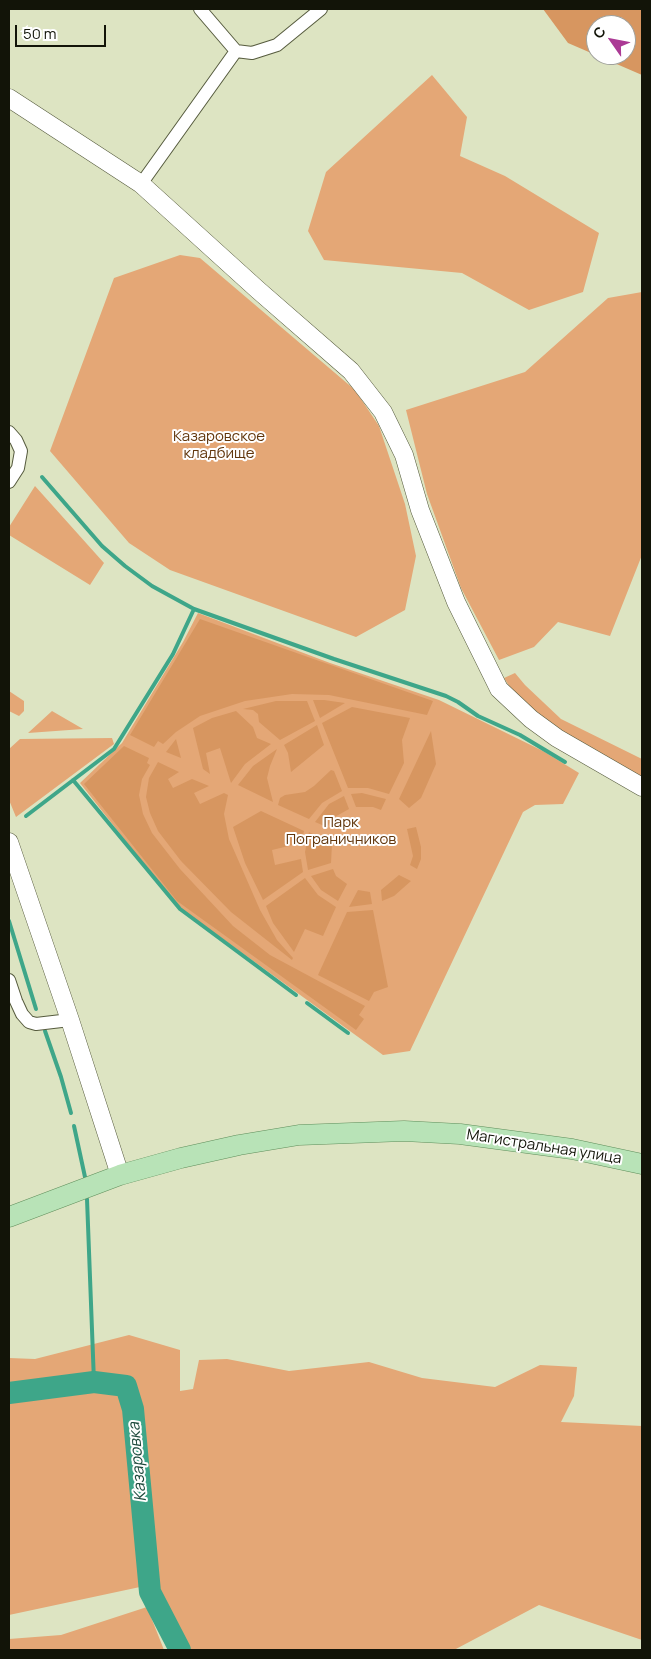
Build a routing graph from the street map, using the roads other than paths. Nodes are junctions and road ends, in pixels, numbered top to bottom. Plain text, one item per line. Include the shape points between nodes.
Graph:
1 (200, 9) edge
2 (321, 9) edge
3 (236, 51) junction
4 (9, 98) edge
5 (141, 184) junction
6 (9, 432) edge
7 (9, 482) edge
8 (642, 787) edge
9 (9, 842) edge
10 (9, 980) edge
11 (70, 1020) junction
12 (642, 1164) edge
13 (120, 1176) junction
14 (9, 1217) edge

1 - 3 street
2 - 3 street via 277,45 252,53
3 - 5 street
4 - 5 street
5 - 8 street via 351,371 383,412 404,455 420,510 456,602 498,689 531,720 557,738
6 - 7 street via 21,451 18,468
9 - 11 street
10 - 11 street via 16,1001 29,1022
11 - 13 street
12 - 13 main road, Магистральная улица via 514,1140 451,1134 364,1132 299,1135 239,1145
13 - 14 main road, Магистральная улица

